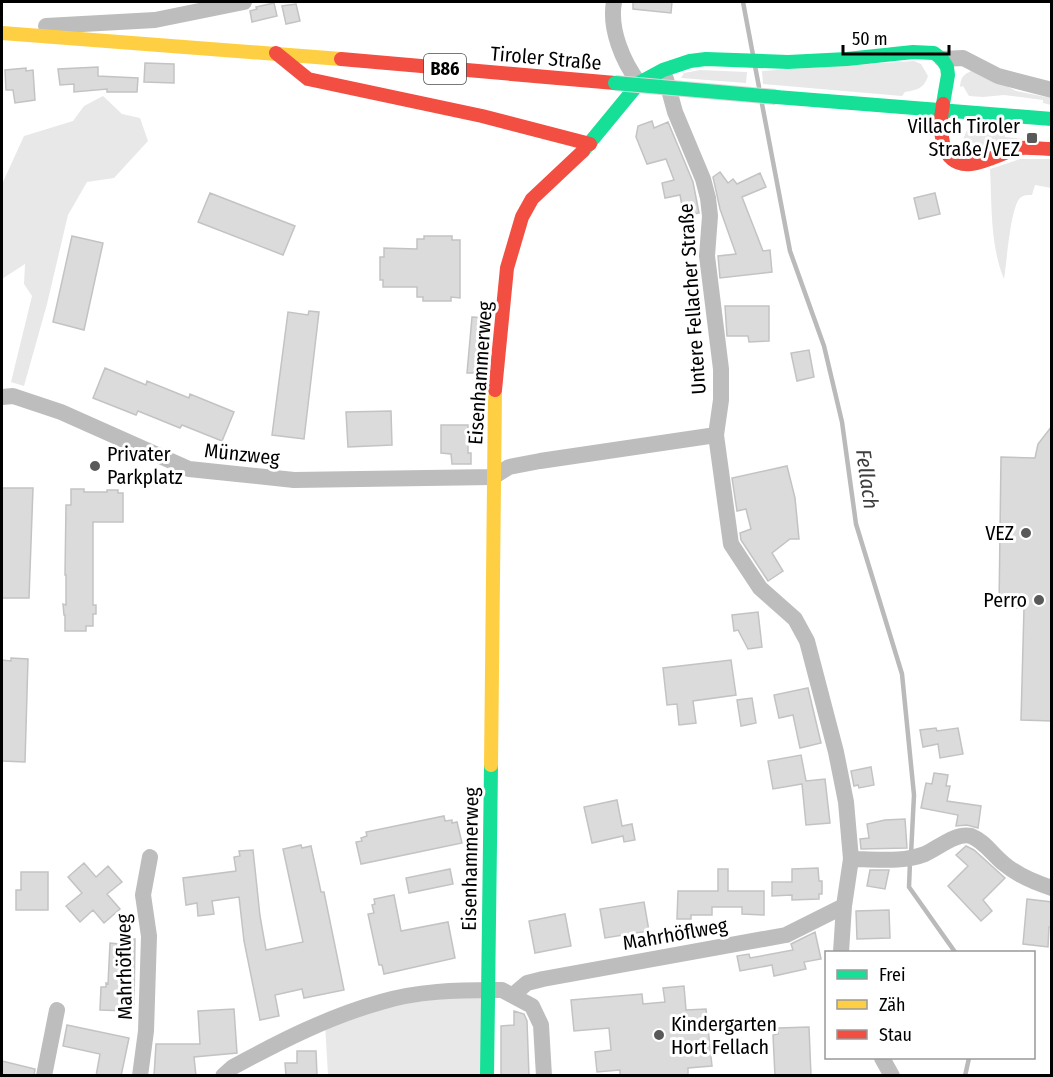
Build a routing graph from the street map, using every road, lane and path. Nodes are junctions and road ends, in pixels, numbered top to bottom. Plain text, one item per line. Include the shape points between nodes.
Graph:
1 (244, 2) edge
2 (614, 2) edge
3 (6, 33) edge
4 (276, 53) junction
5 (942, 59) junction
6 (663, 70) junction
7 (639, 83) junction
8 (1052, 90) edge
9 (942, 110) junction
10 (1052, 119) edge
11 (590, 144) junction
12 (1052, 149) edge
13 (2, 397) edge
14 (716, 435) junction
15 (493, 477) junction
16 (150, 857) dead end
17 (851, 859) junction
18 (1052, 888) edge
19 (844, 906) junction
20 (841, 951) edge
21 (488, 990) junction
22 (513, 995) junction
23 (57, 1010) dead end
24 (883, 1059) edge
25 (44, 1076) edge
26 (140, 1076) edge
27 (223, 1076) edge
28 (487, 1076) edge
29 (544, 1076) edge
30 (892, 1076) edge

1 - 3 street via 155,21 32,27
2 - 7 street via 617,37 627,66
3 - 4 street, Tiroler Straße / B86
4 - 9 street, Tiroler Straße / B86, bridge
4 - 11 street via 308,79 482,116
5 - 6 street, Eisenhammerweg via 934,53 913,52 762,62 706,59
5 - 8 street via 963,58 998,76
5 - 9 street via 948,75
6 - 7 street, Eisenhammerweg
6 - 14 street, Untere Fellacher Straße via 708,198 707,256 721,369
7 - 11 street, Eisenhammerweg
9 - 10 street, Tiroler Straße / B86
9 - 12 street via 942,143 950,158 961,163 971,164 1021,148
11 - 15 street, Eisenhammerweg via 532,199 522,217 507,268 496,370
13 - 15 street, Münzweg via 14,396 61,412 189,469 294,480
14 - 15 street via 540,461 509,467
14 - 17 street, Untere Fellacher Straße via 731,544 760,588 795,619 807,641 838,762
15 - 21 street, Eisenhammerweg
16 - 26 street, Mahrhöflweg via 143,895 148,960
17 - 18 street via 909,858 940,848 961,835 971,836 1016,873
17 - 19 street, Untere Fellacher Straße
19 - 20 street, Untere Fellacher Straße
19 - 22 street, Mahrhöflweg via 786,935 543,979 527,983
21 - 22 street
21 - 27 street via 452,990 382,1001 307,1028 233,1066
21 - 28 street, Eisenhammerweg
22 - 29 street via 532,1006 541,1025
23 - 25 street
24 - 30 street

